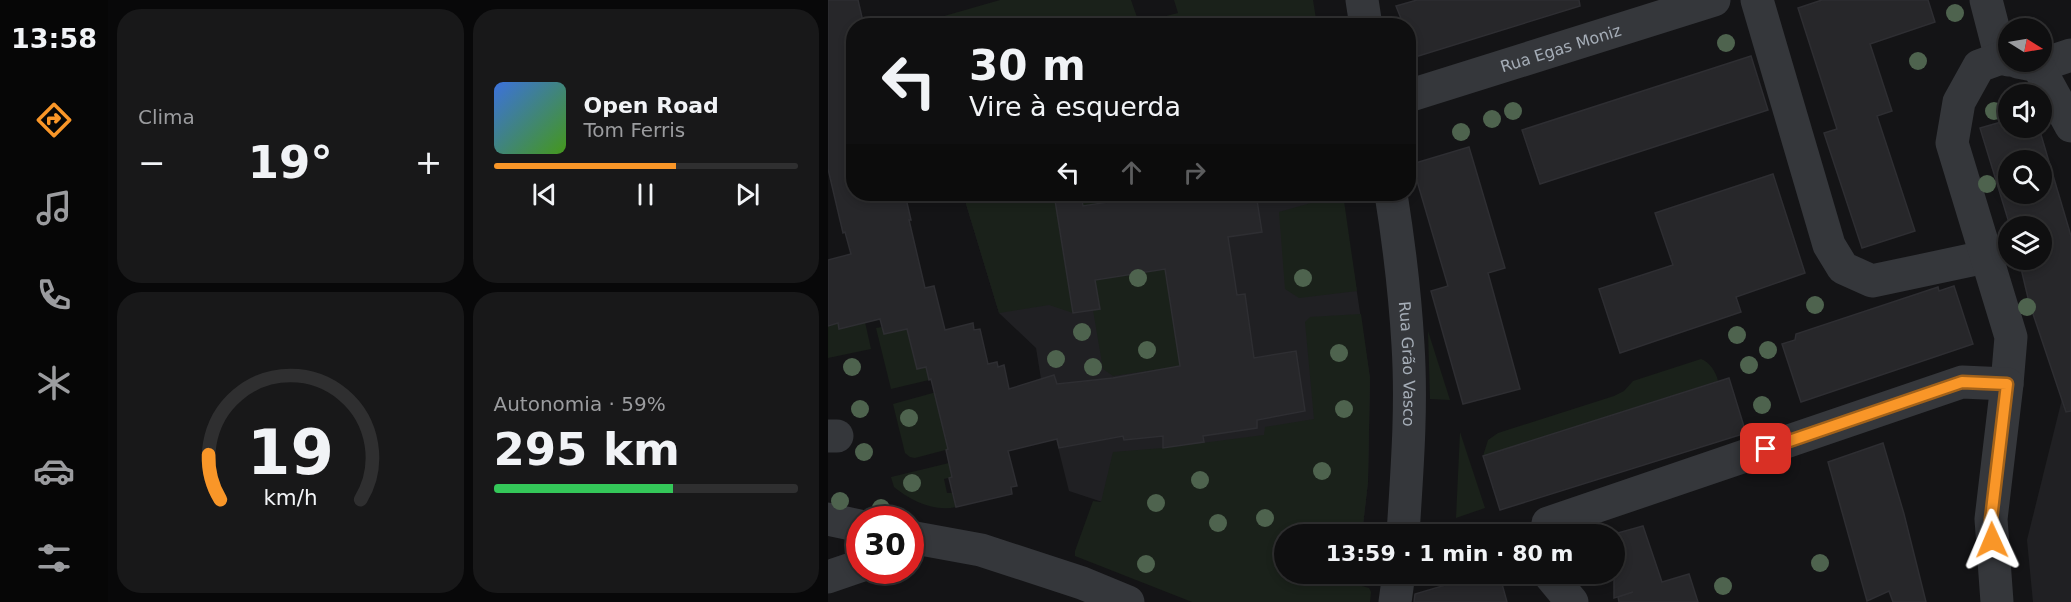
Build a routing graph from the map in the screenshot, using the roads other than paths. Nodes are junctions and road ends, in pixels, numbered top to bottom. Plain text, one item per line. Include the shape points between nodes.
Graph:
1 (1362, 0) edge
2 (1714, 0) edge
3 (1757, 0) edge
4 (1986, 0) edge
5 (1365, 18) edge
6 (1998, 24) edge
7 (2071, 55) edge
8 (2052, 57) edge
9 (1998, 63) edge
10 (2026, 72) edge
11 (1416, 93) edge
12 (2070, 121) edge
13 (1392, 201) edge
14 (1985, 256) junction
15 (2007, 384) junction
16 (828, 519) edge
17 (846, 523) edge
18 (1404, 524) edge
19 (1548, 524) edge
20 (924, 540) edge
21 (846, 571) edge
22 (828, 577) edge
23 (1397, 584) edge
24 (1557, 584) edge
25 (1128, 602) edge
26 (1395, 602) edge
27 (1572, 602) edge
28 (1997, 602) edge

1 - 5 street
2 - 11 street, Rua Egas Moniz
3 - 14 street via 1829,245 1843,268 1872,281
4 - 6 street
7 - 8 street
9 - 14 street via 1979,66 1959,102 1952,143
10 - 12 street
13 - 18 street, Rua Grão Vasco via 1408,346
14 - 15 street via 2011,337
15 - 19 street via 1962,382
15 - 28 street via 1991,519
16 - 17 street
20 - 25 street via 981,550
21 - 22 street
23 - 26 street
24 - 27 street

